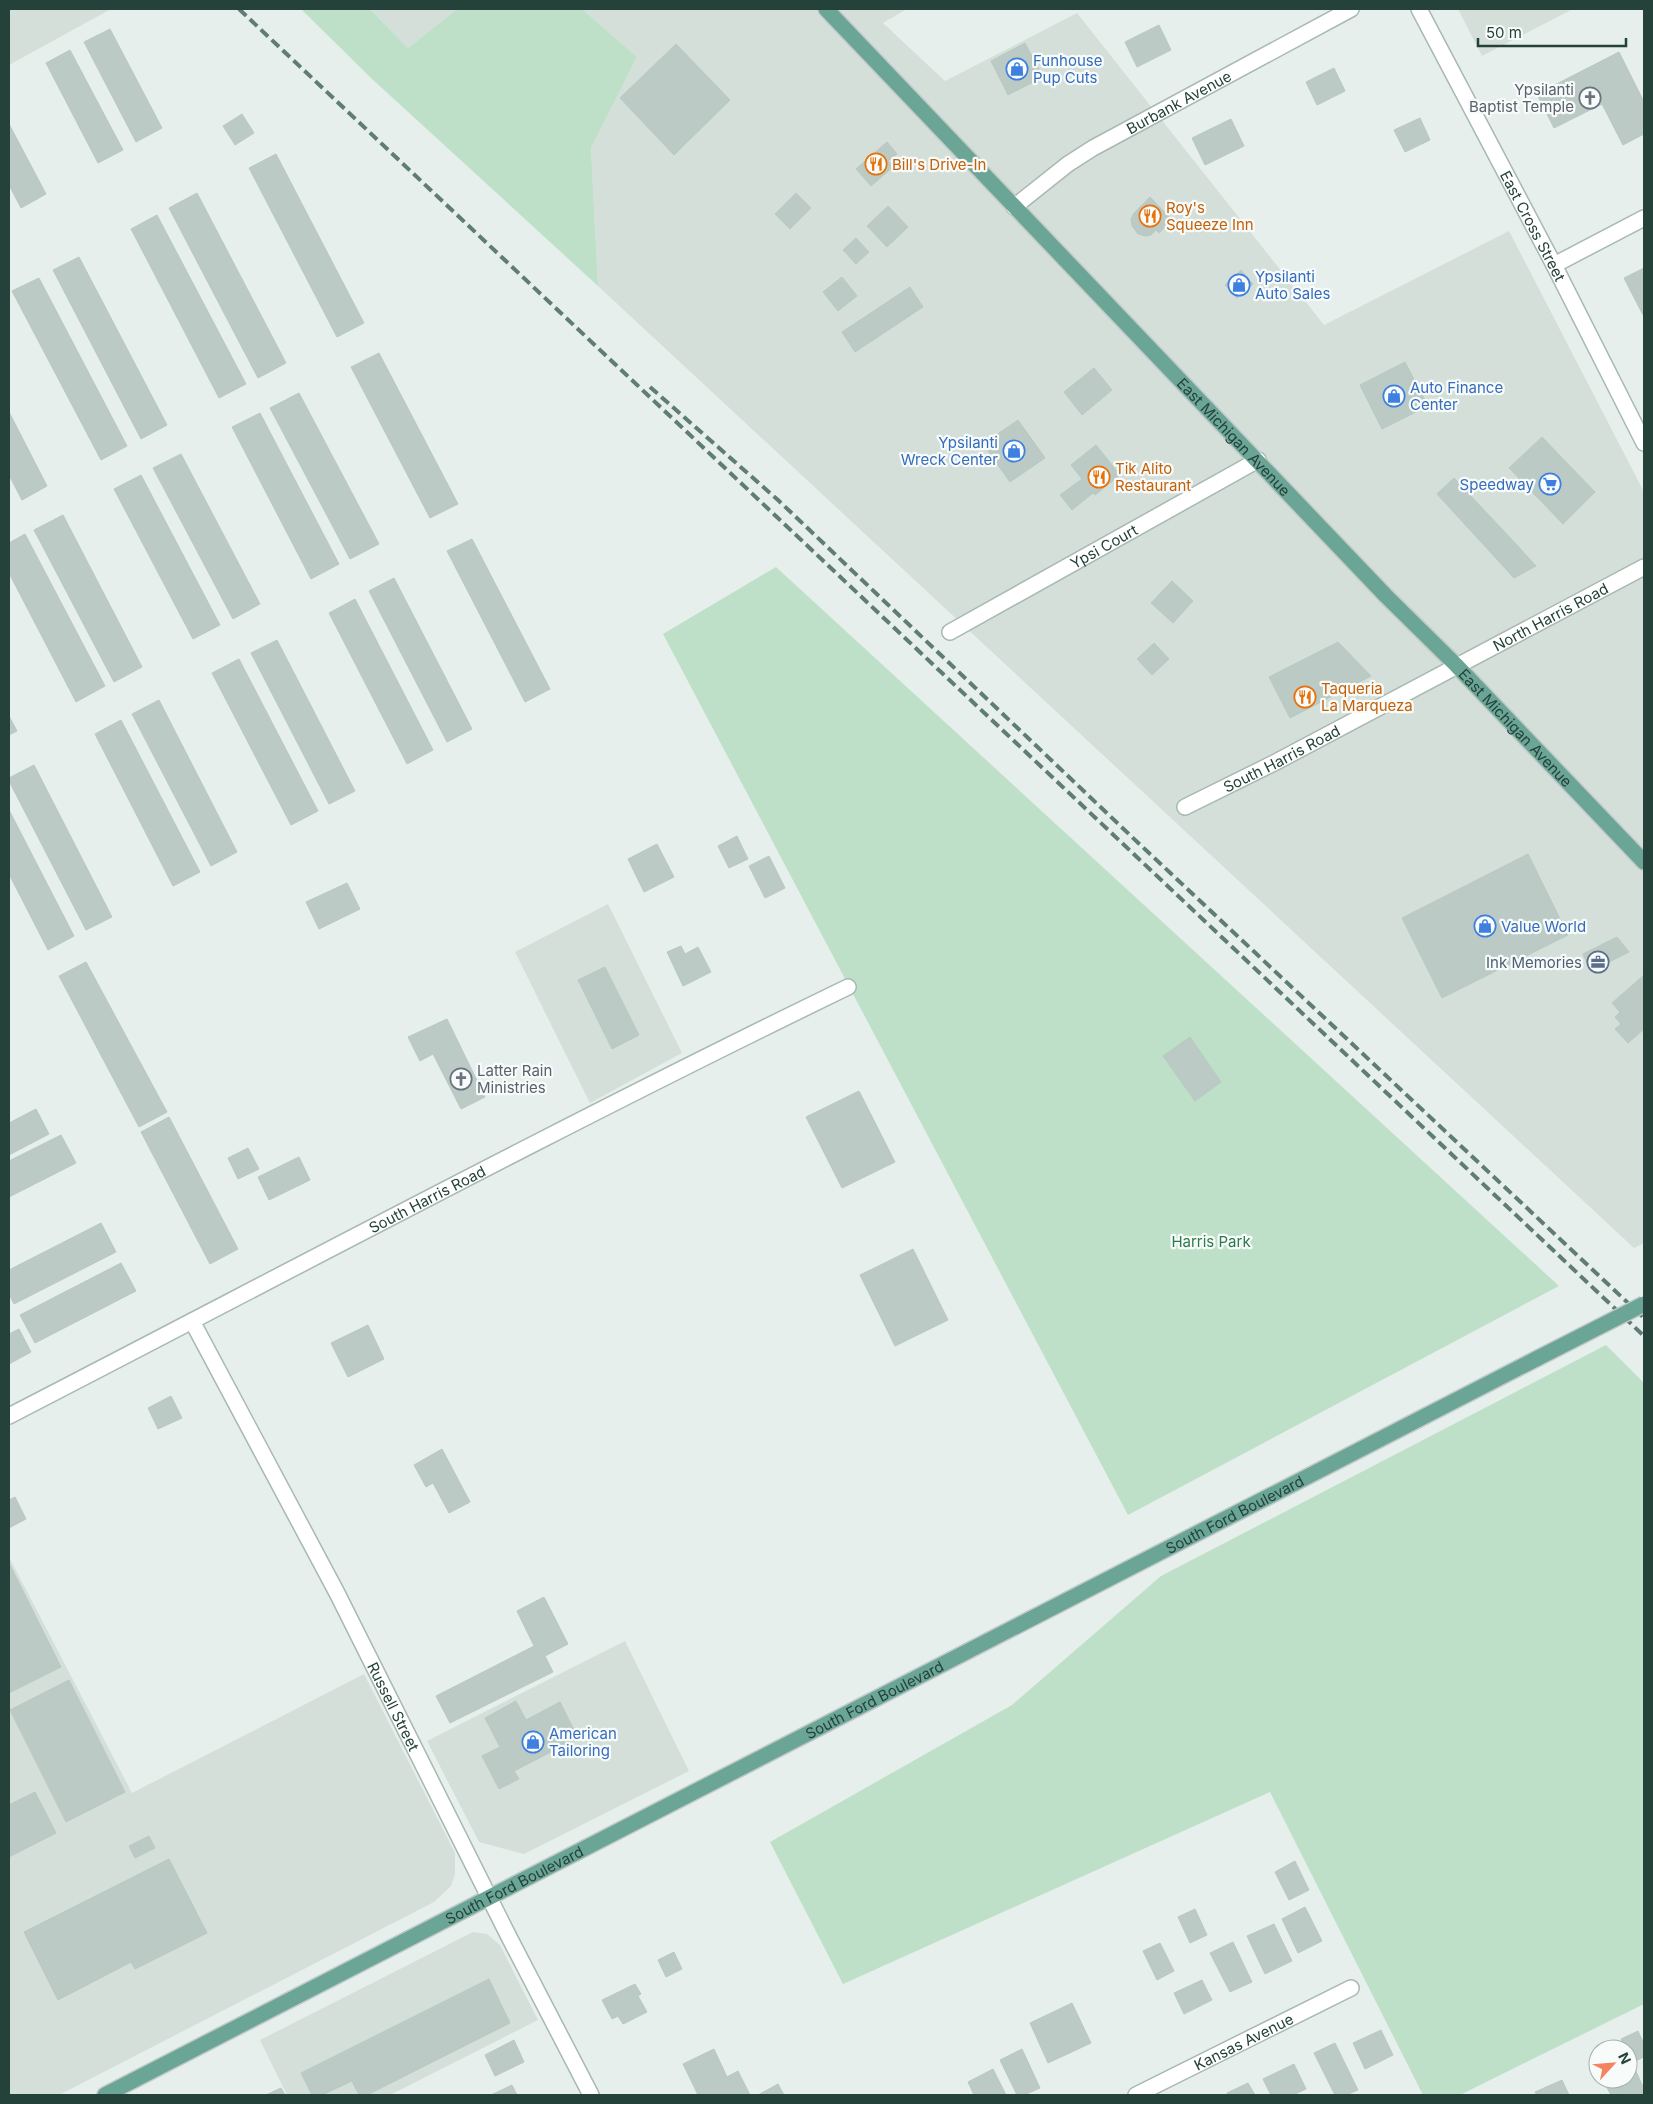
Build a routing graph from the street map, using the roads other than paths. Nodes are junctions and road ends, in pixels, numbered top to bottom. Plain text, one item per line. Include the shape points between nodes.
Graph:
1 (826, 9) edge
2 (1351, 9) edge
3 (1419, 9) edge
4 (1014, 207) junction
5 (1644, 218) edge
6 (1554, 265) junction
7 (1644, 444) edge
8 (1258, 460) junction
9 (1644, 567) edge
10 (950, 632) dead end
11 (1456, 665) junction
12 (1185, 807) dead end
13 (1644, 862) edge
14 (848, 987) dead end
15 (1644, 1304) edge
16 (192, 1321) junction
17 (9, 1416) edge
18 (490, 1896) junction
19 (1351, 1988) dead end
20 (105, 2095) edge
21 (591, 2095) edge
22 (1136, 2095) edge

1 - 4 main road, East Michigan Avenue
2 - 4 street, Burbank Avenue via 1094,148 1068,164
3 - 6 street, East Cross Street
4 - 8 main road, East Michigan Avenue
5 - 6 street
6 - 7 street, East Cross Street
8 - 10 street, Ypsi Court
8 - 11 main road, East Michigan Avenue
9 - 11 street, North Harris Road
11 - 12 street, South Harris Road
11 - 13 main road, East Michigan Avenue
14 - 16 street, South Harris Road via 702,1057
15 - 18 main road, South Ford Boulevard, bridge
16 - 17 street, South Harris Road
16 - 18 street, Russell Street via 337,1593
18 - 20 main road, South Ford Boulevard
18 - 21 street, Russell Street
19 - 22 street, Kansas Avenue

